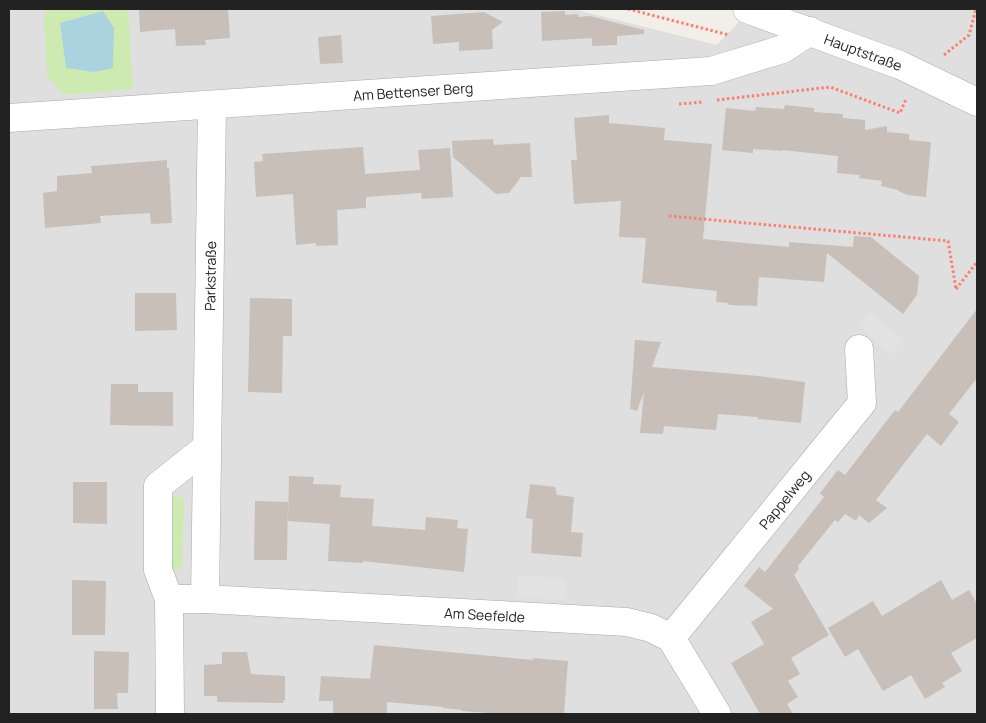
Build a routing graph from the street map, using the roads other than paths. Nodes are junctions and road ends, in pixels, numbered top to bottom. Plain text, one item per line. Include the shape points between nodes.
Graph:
1 (747, 9) edge
2 (810, 31) junction
3 (977, 102) edge
4 (212, 104) junction
5 (9, 118) edge
6 (859, 349) dead end
7 (207, 448) junction
8 (169, 599) junction
9 (205, 599) junction
10 (671, 638) junction
11 (170, 714) edge
12 (717, 714) edge

1 - 2 street, Hauptstraße
2 - 3 street, Hauptstraße via 900,65
2 - 4 street, Am Bettenser Berg via 783,49 711,71
4 - 5 street, Am Bettenser Berg
4 - 7 street, Parkstraße
6 - 10 street, Pappelweg via 862,403
7 - 8 street via 158,486 158,570
7 - 9 street, Parkstraße
8 - 9 street
8 - 11 street
9 - 10 street, Am Seefelde via 627,622 652,628
10 - 12 street

